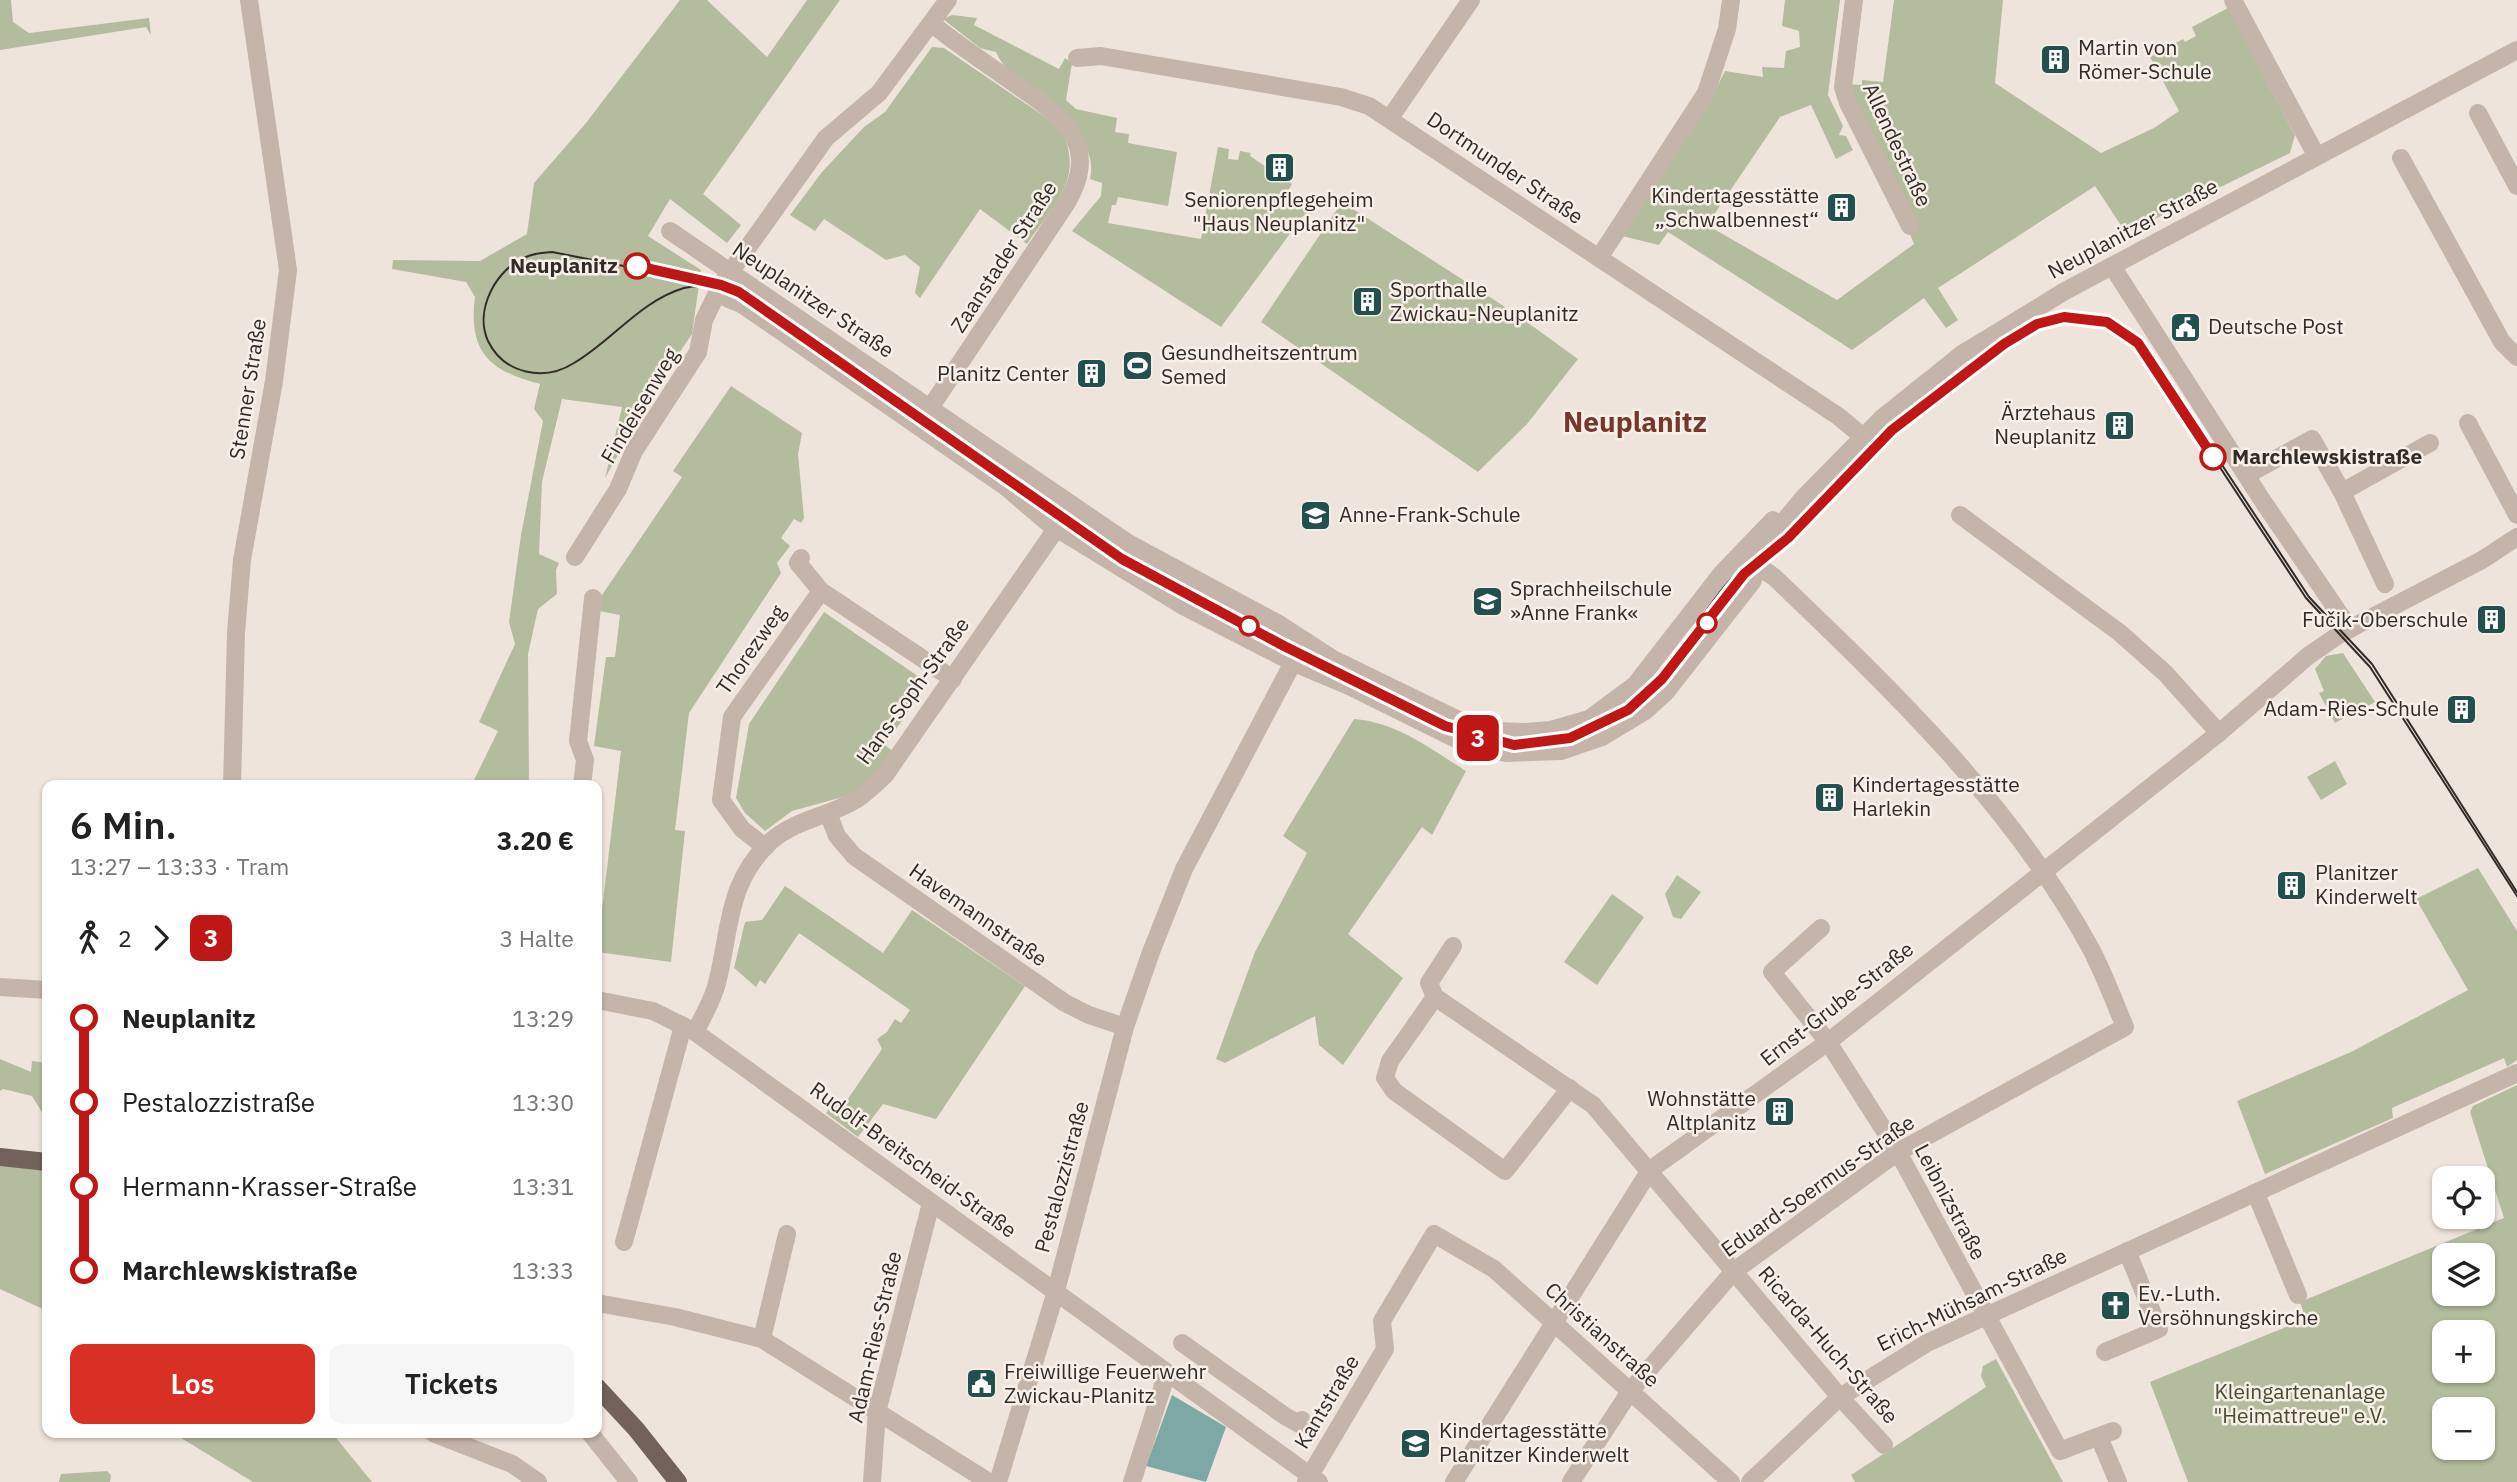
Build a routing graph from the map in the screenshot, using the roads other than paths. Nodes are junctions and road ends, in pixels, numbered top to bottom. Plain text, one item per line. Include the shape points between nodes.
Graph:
1 (249, 0) edge
2 (948, 0) edge
3 (1471, 0) edge
4 (1731, 0) edge
5 (1854, 0) edge
6 (2233, 0) edge
7 (932, 24) junction
8 (2517, 50) edge
9 (1077, 58) dead end
10 (2478, 113) dead end
11 (1390, 118) junction
12 (2316, 155) junction
13 (2401, 158) dead end
14 (2517, 186) edge
15 (1910, 226) dead end
16 (670, 231) dead end
17 (1599, 258) junction
18 (2112, 266) junction
19 (731, 272) junction
20 (717, 294) junction
21 (2517, 357) edge
22 (931, 406) junction
23 (2468, 423) dead end
24 (918, 426) junction
25 (1862, 436) junction
26 (2430, 443) dead end
27 (2247, 475) junction
28 (2342, 492) junction
29 (1804, 497) junction
30 (1071, 506) junction
31 (1960, 515) dead end
32 (2517, 515) edge
33 (1057, 528) junction
34 (2517, 537) edge
35 (1743, 550) junction
36 (575, 557) dead end
37 (801, 558) dead end
38 (1758, 567) junction
39 (2385, 584) dead end
40 (821, 591) junction
41 (593, 598) dead end
42 (2342, 634) junction
43 (1304, 642) junction
44 (1294, 663) junction
45 (953, 680) junction
46 (2219, 733) junction
47 (232, 780) edge
48 (583, 780) edge
49 (828, 813) junction
50 (765, 847) junction
51 (2044, 873) junction
52 (1821, 928) dead end
53 (1453, 946) dead end
54 (0, 987) edge
55 (42, 990) edge
56 (1435, 998) junction
57 (602, 1001) edge
58 (1125, 1027) junction
59 (689, 1029) junction
60 (1828, 1042) junction
61 (2517, 1073) edge
62 (1570, 1088) junction
63 (1898, 1152) junction
64 (0, 1157) edge
65 (42, 1161) edge
66 (1650, 1170) junction
67 (2256, 1194) junction
68 (931, 1203) junction
69 (787, 1234) dead end
70 (1434, 1234) joint
71 (624, 1242) dead end
72 (2127, 1251) junction
73 (1734, 1271) junction
74 (1056, 1291) junction
75 (2298, 1295) dead end
76 (602, 1304) edge
77 (1985, 1316) junction
78 (1554, 1324) junction
79 (762, 1339) junction
80 (1182, 1343) dead end
81 (2105, 1352) dead end
82 (1167, 1373) junction
83 (1631, 1390) junction
84 (602, 1392) edge
85 (1840, 1397) junction
86 (877, 1412) junction
87 (1302, 1420) dead end
88 (446, 1438) edge
89 (594, 1438) edge
90 (1884, 1445) dead end
91 (1312, 1480) edge
92 (538, 1482) edge
93 (629, 1482) edge
94 (678, 1482) edge
95 (872, 1482) edge
96 (989, 1482) edge
97 (998, 1482) edge
98 (1132, 1482) edge
99 (1454, 1482) edge
100 (1571, 1482) edge
101 (1731, 1482) edge
102 (1750, 1482) edge
103 (2118, 1482) edge

1 - 47 street, Stenner Straße via 288,270 242,560
2 - 7 street
3 - 11 street
4 - 17 street via 1727,30 1706,93
5 - 15 street, Allendestraße via 1843,87
6 - 12 street
7 - 19 street via 879,93 826,138
7 - 22 street, Zaanstader Straße via 1068,124 1079,150 1080,169 1077,187
8 - 12 street, Neuplanitzer Straße
9 - 11 street, Dortmunder Straße via 1101,56 1341,97
10 - 14 street
11 - 17 street, Dortmunder Straße
12 - 18 street, Neuplanitzer Straße
13 - 21 street via 2502,342
16 - 19 street, Neuplanitzer Straße
17 - 25 street, Dortmunder Straße
18 - 25 street, Neuplanitzer Straße via 1962,354
18 - 27 street
19 - 20 street, Findeisenweg
19 - 22 street, Neuplanitzer Straße
20 - 24 street, Neuplanitzer Straße via 743,305
20 - 36 street, Findeisenweg via 704,320 698,352 634,451 618,489
22 - 24 street
22 - 30 street, Neuplanitzer Straße
23 - 32 street
24 - 33 street, Neuplanitzer Straße
25 - 29 street, Neuplanitzer Straße
26 - 28 street
27 - 28 street via 2312,439
27 - 42 street
28 - 39 street
29 - 35 street, Neuplanitzer Straße via 1780,513
29 - 38 street, Neuplanitzer Straße via 1770,538
30 - 33 street
30 - 43 street, Neuplanitzer Straße via 1141,551 1292,631
31 - 46 street via 2120,633 2165,673
33 - 44 street, Neuplanitzer Straße via 1185,607
33 - 45 street, Hans-Soph-Straße
34 - 42 street, Ernst-Grube-Straße
35 - 38 street
35 - 43 street, Neuplanitzer Straße via 1627,693 1588,719 1551,730 1498,731 1467,724
37 - 40 street via 798,563
38 - 44 street, Neuplanitzer Straße via 1752,582 1666,692 1602,737 1561,751 1506,753 1470,746
38 - 51 street via 1774,577 1949,753
40 - 45 street
40 - 50 street, Thorezweg via 732,717 721,800 742,828
41 - 48 street via 578,741 585,760
42 - 46 street, Ernst-Grube-Straße
43 - 44 street
44 - 58 street, Pestalozzistraße via 1184,869
45 - 49 street, Hans-Soph-Straße via 885,775 853,802
46 - 51 street, Ernst-Grube-Straße
49 - 50 street, Hans-Soph-Straße via 795,825
49 - 58 street, Havemannstraße via 837,836 854,856 1065,1003
50 - 59 street, Hans-Soph-Straße via 733,899 718,982
51 - 60 street, Ernst-Grube-Straße
51 - 63 street, Eduard-Soermus-Straße via 2091,950 2125,1027
52 - 60 street, Leibnizstraße via 1772,972
53 - 56 street via 1429,983
54 - 55 street
56 - 62 street, Ricarda-Huch-Straße
56 - 62 street via 1390,1061 1385,1078 1394,1091 1505,1171
57 - 59 street, Rudolf-Breitscheid-Straße via 653,1011
58 - 74 street, Pestalozzistraße
59 - 68 street, Rudolf-Breitscheid-Straße via 807,1109
59 - 71 street
60 - 63 street, Leibnizstraße
60 - 66 street, Ernst-Grube-Straße
61 - 67 street, Erich-Mühsam-Straße
62 - 66 street, Ricarda-Huch-Straße via 1593,1105
63 - 73 street, Eduard-Soermus-Straße
63 - 77 street, Leibnizstraße
64 - 65 main road
66 - 73 street, Ricarda-Huch-Straße
66 - 78 street, Ernst-Grube-Straße
67 - 72 street, Erich-Mühsam-Straße
67 - 75 street
68 - 74 street, Rudolf-Breitscheid-Straße
68 - 86 street, Adam-Ries-Straße
69 - 79 street
70 - 78 street, Christianstraße via 1494,1269
70 - 91 street, Kantstraße via 1382,1321 1385,1349
72 - 77 street, Erich-Mühsam-Straße
72 - 81 street via 2159,1329
73 - 83 street, Eduard-Soermus-Straße
73 - 85 street, Ricarda-Huch-Straße
74 - 82 street, Rudolf-Breitscheid-Straße
74 - 97 street, Pestalozzistraße
76 - 79 street
77 - 85 street, Erich-Mühsam-Straße via 1927,1343
77 - 103 street, Leibnizstraße via 2060,1451 2106,1434
78 - 83 street, Christianstraße
78 - 99 street, Ernst-Grube-Straße
79 - 86 street
80 - 87 street via 1285,1416 1299,1424
82 - 91 street, Rudolf-Breitscheid-Straße
82 - 98 street
83 - 100 street, Eduard-Soermus-Straße
83 - 101 street, Christianstraße
84 - 94 main road
85 - 90 street, Ricarda-Huch-Straße
85 - 102 street, Erich-Mühsam-Straße
86 - 95 street, Adam-Ries-Straße
86 - 96 street
88 - 92 street via 512,1464
89 - 93 street

